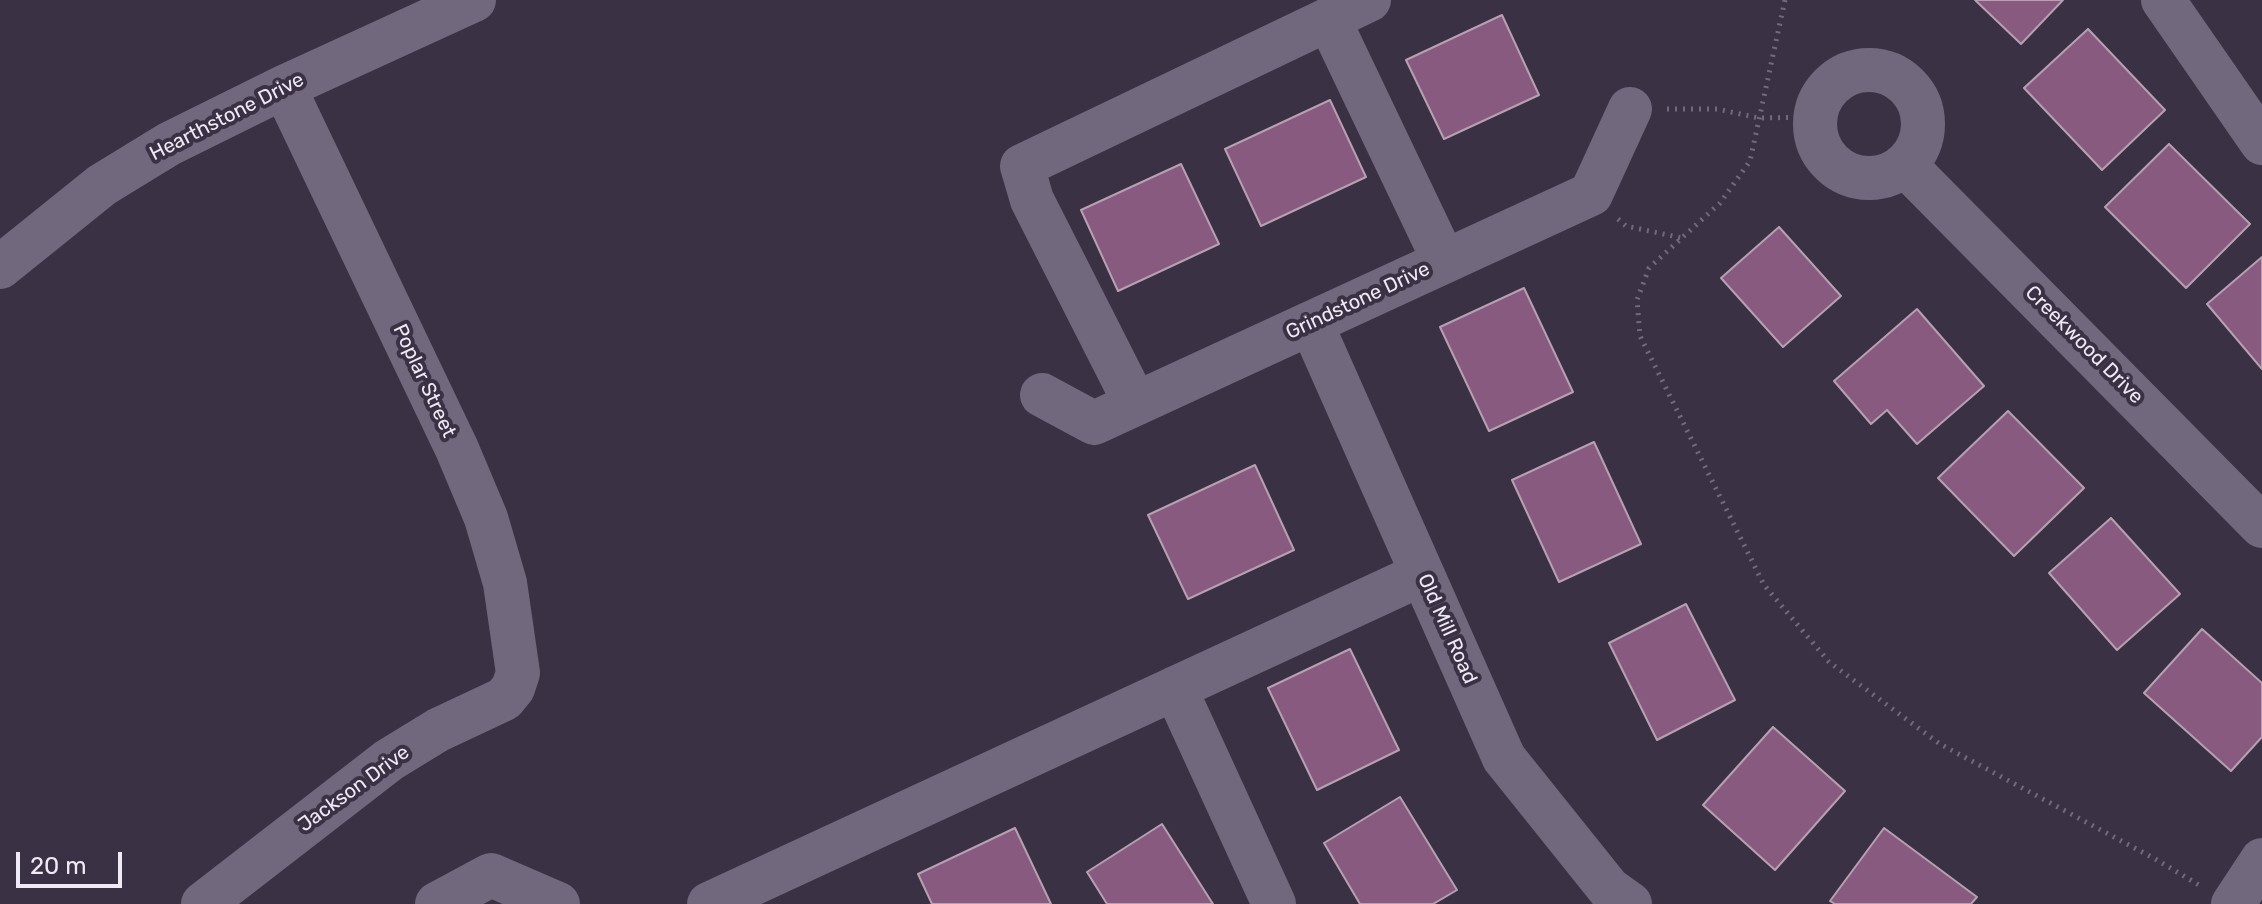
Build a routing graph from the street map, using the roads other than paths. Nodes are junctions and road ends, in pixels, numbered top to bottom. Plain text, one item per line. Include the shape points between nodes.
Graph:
1 (474, 0) edge
2 (1369, 0) edge
3 (2163, 0) edge
4 (1329, 20) junction
5 (284, 87) junction
6 (1630, 109) road end
7 (2262, 143) edge
8 (1905, 165) junction
9 (1444, 261) junction
10 (0, 267) edge
11 (1311, 323) junction
12 (1042, 395) dead end
13 (1135, 403) junction
14 (2262, 526) edge
15 (1422, 574) junction
16 (513, 688) joint
17 (1175, 688) junction
18 (2262, 860) edge
19 (2220, 897) edge
20 (203, 904) edge
21 (437, 904) edge
22 (558, 904) edge
23 (709, 904) edge
24 (1274, 904) edge
25 (1630, 904) edge

1 - 5 street, Hearthstone Drive
2 - 4 street
3 - 7 street
4 - 9 street
4 - 13 street via 1022,166 1032,200
5 - 10 street, Hearthstone Drive via 169,144 102,185
5 - 16 street, Poplar Street via 486,518 515,639 518,673
6 - 9 street, Grindstone Drive via 1591,194
8 - 8 street via 1916,151 1923,117 1908,86 1877,70 1844,76 1829,87 1815,117 1816,136 1836,167 1871,178
8 - 14 street, Creekwood Drive
9 - 11 street, Grindstone Drive
11 - 13 street, Grindstone Drive
11 - 15 street, Old Mill Road
12 - 13 street, Grindstone Drive via 1094,423
15 - 17 street
15 - 25 street, Old Mill Road via 1504,758 1609,889
16 - 20 street, Jackson Drive via 504,699 389,760
17 - 23 street
17 - 24 street
18 - 19 street
21 - 22 street via 491,875

